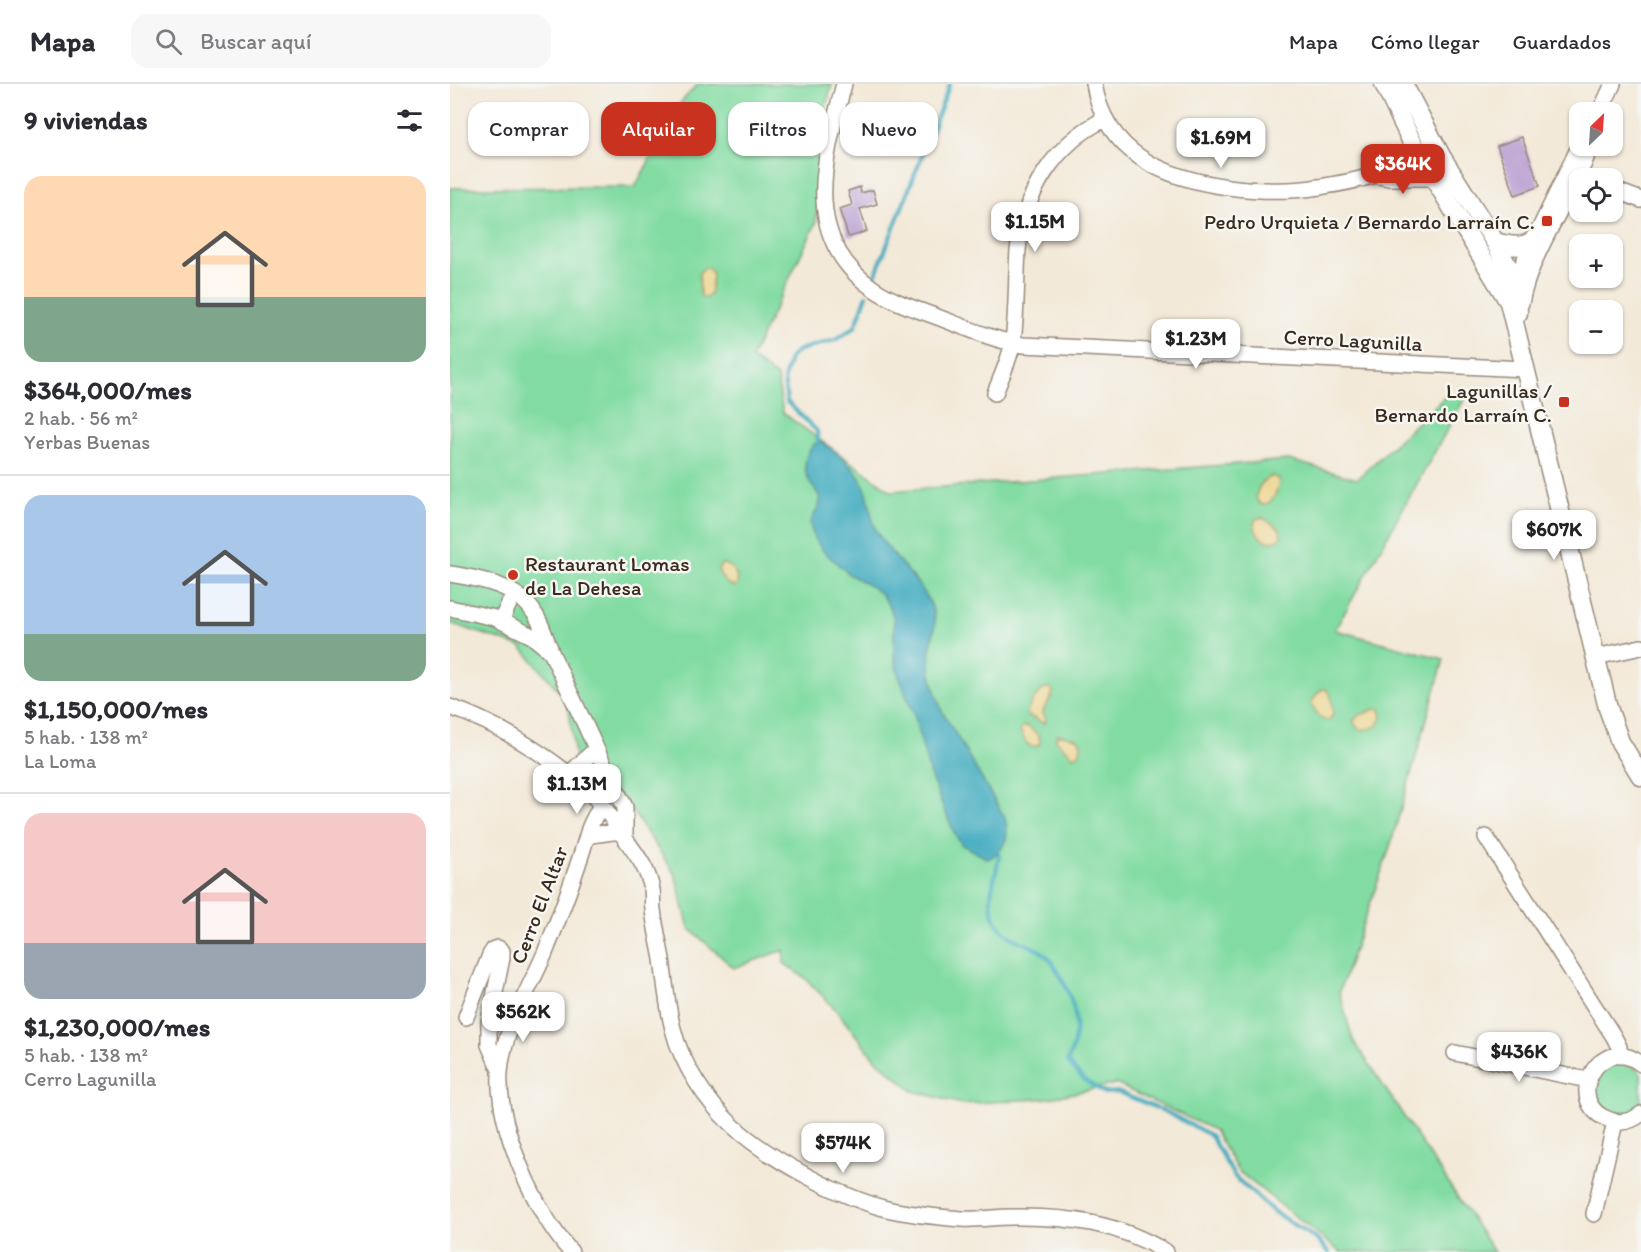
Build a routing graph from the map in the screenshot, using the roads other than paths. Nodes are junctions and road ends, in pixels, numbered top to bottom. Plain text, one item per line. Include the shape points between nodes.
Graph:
1 (844, 84) edge
2 (1094, 84) edge
3 (1383, 84) edge
4 (1403, 84) edge
5 (1613, 84) edge
6 (1605, 102) edge
7 (1105, 119) junction
8 (1442, 156) junction
9 (1423, 159) junction
10 (1375, 175) junction
11 (1434, 178) junction
12 (1569, 186) edge
13 (1569, 190) edge
14 (1623, 193) edge
15 (1641, 200) edge
16 (1534, 239) junction
17 (1495, 242) junction
18 (1514, 279) junction
19 (1514, 313) junction
20 (1012, 344) junction
21 (1525, 369) junction
22 (995, 393) dead end
23 (450, 574) edge
24 (514, 593) junction
25 (450, 608) edge
26 (501, 621) junction
27 (1641, 647) edge
28 (552, 654) junction
29 (1596, 657) junction
30 (450, 707) edge
31 (597, 749) junction
32 (569, 774) junction
33 (1641, 777) edge
34 (610, 778) junction
35 (601, 804) junction
36 (623, 835) junction
37 (1486, 837) dead end
38 (587, 838) junction
39 (466, 1017) dead end
40 (1455, 1053) dead end
41 (1620, 1056) junction
42 (1641, 1064) edge
43 (500, 1070) junction
44 (1588, 1080) junction
45 (1641, 1114) edge
46 (1615, 1122) junction
47 (1594, 1214) dead end
48 (571, 1252) edge
49 (1166, 1252) edge

1 - 20 street, Cerro Lagunilla via 831,136 823,196 826,223 840,255 856,274 885,296
2 - 7 street
3 - 9 main road
4 - 8 main road
5 - 6 street
7 - 10 street via 1140,158 1170,174 1205,183 1285,190
7 - 20 street via 1063,148 1044,173 1029,203 1019,246
8 - 9 street
8 - 17 main road
9 - 10 street
9 - 11 main road
10 - 11 street
11 - 19 main road
12 - 16 street
13 - 19 street
14 - 15 street
16 - 17 main road via 1510,246
16 - 18 street
17 - 18 main road
18 - 19 main road
19 - 21 main road
20 - 21 street, Cerro Lagunilla
20 - 22 street
21 - 29 main road
23 - 24 street via 486,579
24 - 26 street
24 - 28 street via 535,614
25 - 26 street
26 - 28 street via 532,636
27 - 29 street
28 - 31 street
29 - 33 main road via 1613,725
30 - 32 street via 529,747
31 - 32 street
31 - 34 street
32 - 35 street
34 - 35 street, Cerro El Altar
34 - 36 street via 625,807
35 - 36 street
35 - 38 street, Cerro El Altar
36 - 38 street, Cerro El Altar
36 - 49 street via 636,851 652,890 673,1030 695,1079 734,1127 824,1184 885,1209 965,1219 1056,1217 1094,1222 1149,1241
37 - 41 street via 1614,1037
38 - 43 street, Cerro El Altar via 556,925 505,1044
39 - 43 street via 490,955 498,948 502,958 489,1022 489,1045
40 - 44 street
41 - 42 street
41 - 44 street via 1599,1063
43 - 48 street, Cerro El Altar via 502,1115 523,1173
44 - 46 street via 1589,1102 1604,1118
45 - 46 street
46 - 47 street

